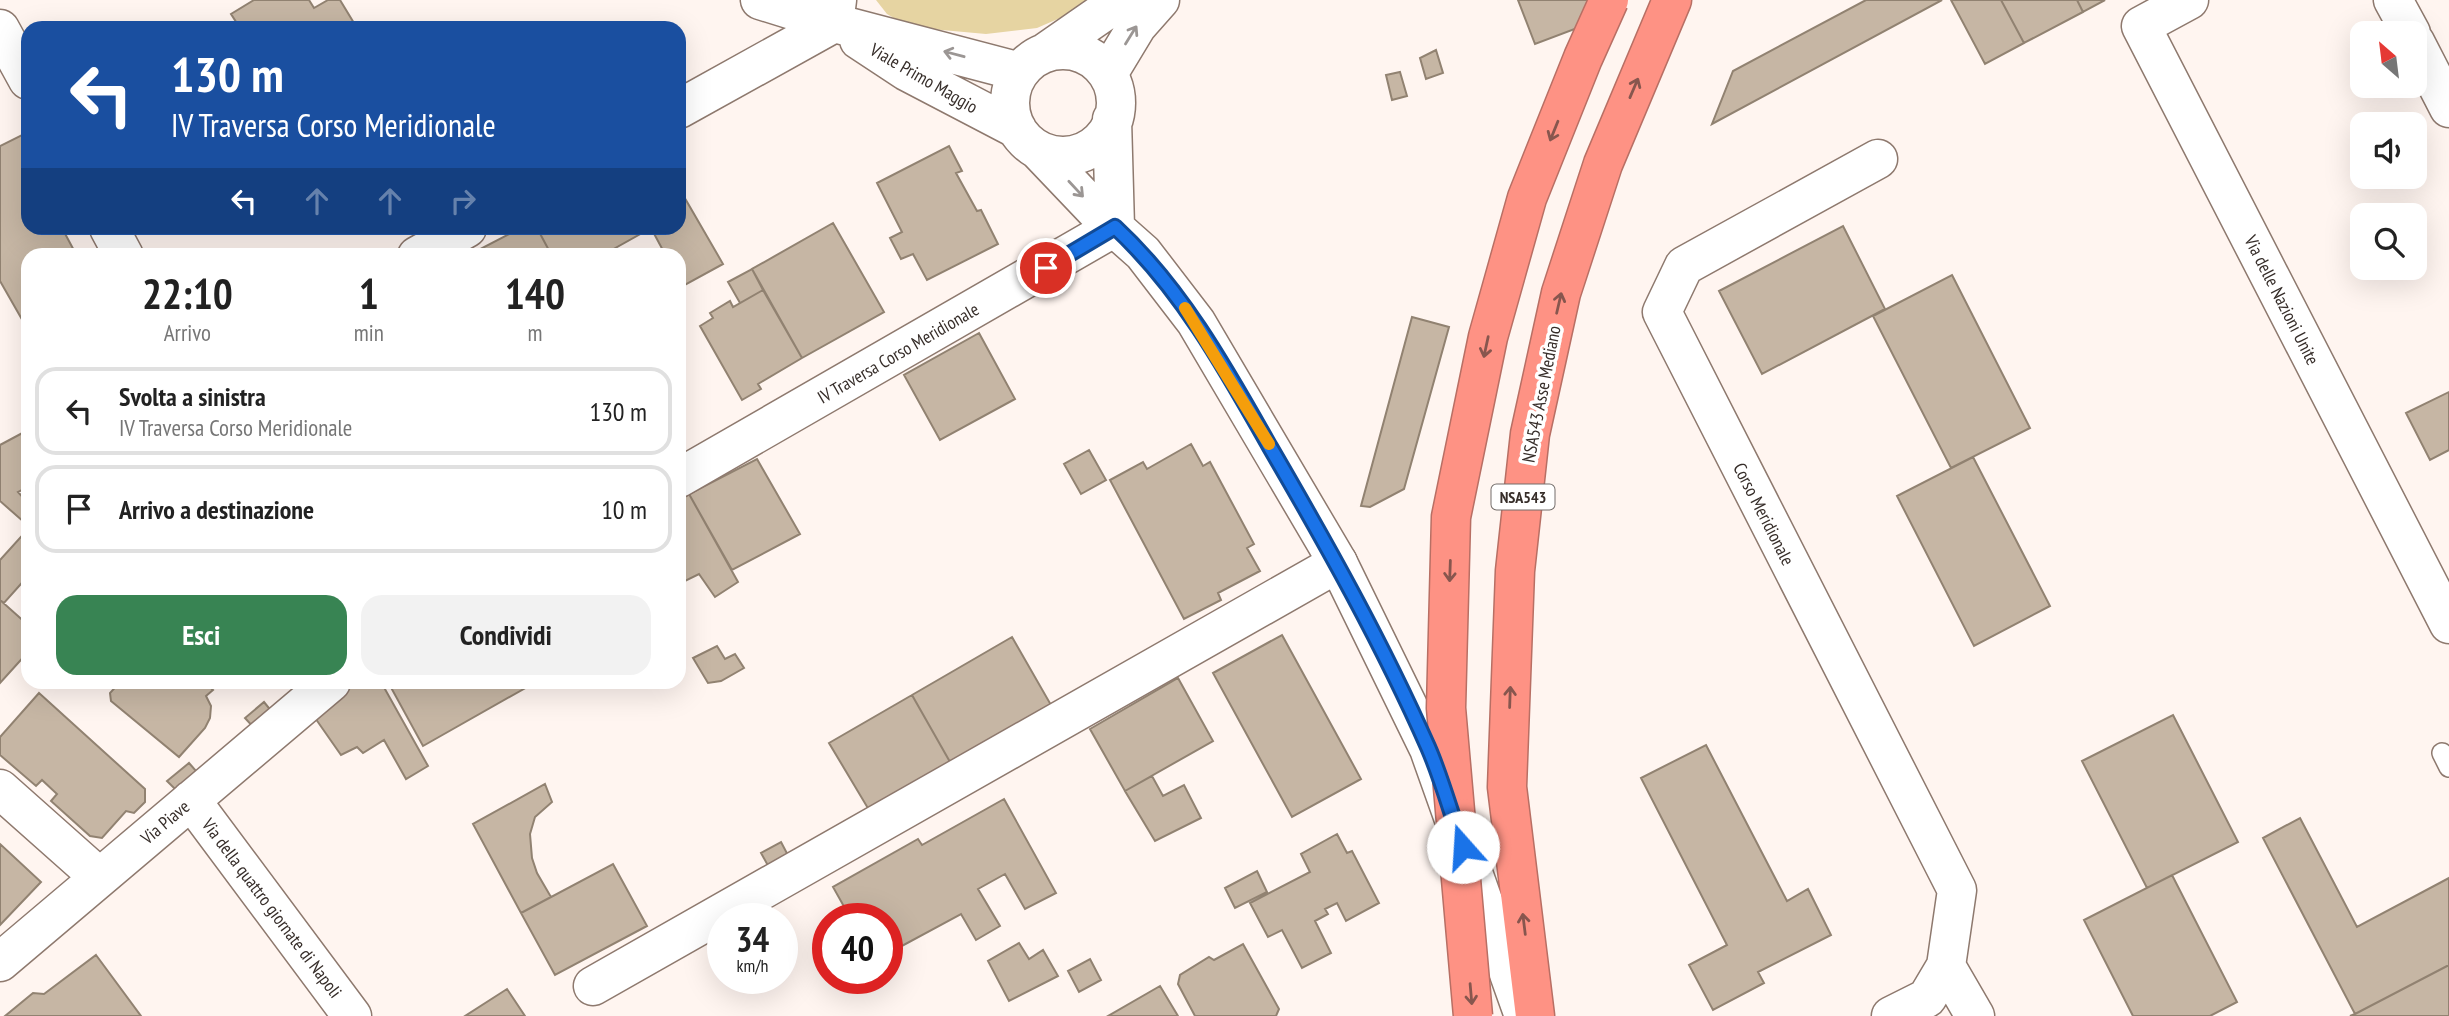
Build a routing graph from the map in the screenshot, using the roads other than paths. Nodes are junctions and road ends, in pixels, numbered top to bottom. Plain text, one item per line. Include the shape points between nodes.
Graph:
1 (760, 0) edge
2 (1121, 0) edge
3 (1160, 0) edge
4 (1609, 0) edge
5 (1672, 0) edge
6 (2189, 0) edge
7 (2393, 0) edge
8 (835, 12) edge
9 (2404, 21) edge
10 (0, 29) edge
11 (1031, 63) junction
12 (2427, 65) edge
13 (21, 67) edge
14 (1108, 74) junction
15 (686, 105) edge
16 (2449, 108) edge
17 (1112, 119) junction
18 (1028, 140) junction
19 (1878, 159) dead end
20 (1115, 227) junction
21 (454, 235) edge
22 (431, 248) edge
23 (686, 474) edge
24 (1338, 563) junction
25 (2449, 624) edge
26 (323, 689) edge
27 (0, 789) edge
28 (191, 800) junction
29 (99, 877) junction
30 (0, 962) edge
31 (1946, 966) junction
32 (593, 986) dead end
33 (352, 1016) edge
34 (1473, 1016) edge
35 (1524, 1016) edge
36 (1535, 1016) edge
37 (1891, 1016) edge
38 (1975, 1016) edge

1 - 8 street, Viale Primo Maggio
2 - 11 street
14 -> 3 street via 1137,26
4 -> 34 highway, bridge via 1527,198 1488,337 1451,517 1446,708
36 -> 5 highway, NSA543 Asse Mediano / NSA543 via 1507,787 1515,571 1530,434 1561,293 1598,177
6 - 25 street, Via delle Nazioni Unite via 2141,26
7 - 9 street
11 -> 8 street, Viale Primo Maggio
8 - 15 street
8 - 18 street, Viale Primo Maggio via 906,71
10 - 13 street
11 - 14 street via 1061,50 1079,52
11 - 18 street via 1013,86 1010,100 1011,116
12 - 16 street
14 - 17 street via 1115,90
17 - 18 street via 1104,136 1074,155 1056,155
17 - 20 street
18 -> 20 street
19 - 31 street, Corso Meridionale via 1684,266 1662,312 1957,890
20 - 23 street, IV Traversa Corso Meridionale
20 - 24 street via 1143,253 1196,322
21 - 22 street
24 - 32 street
24 - 35 street via 1429,749
26 - 28 street, Via Piave
27 - 29 street
28 - 29 street, Via Piave
28 - 33 street, Via della quattro giornate di Napoli
29 - 30 street, Via Piave
31 - 37 street, Corso Meridionale via 1927,998
31 - 38 street

